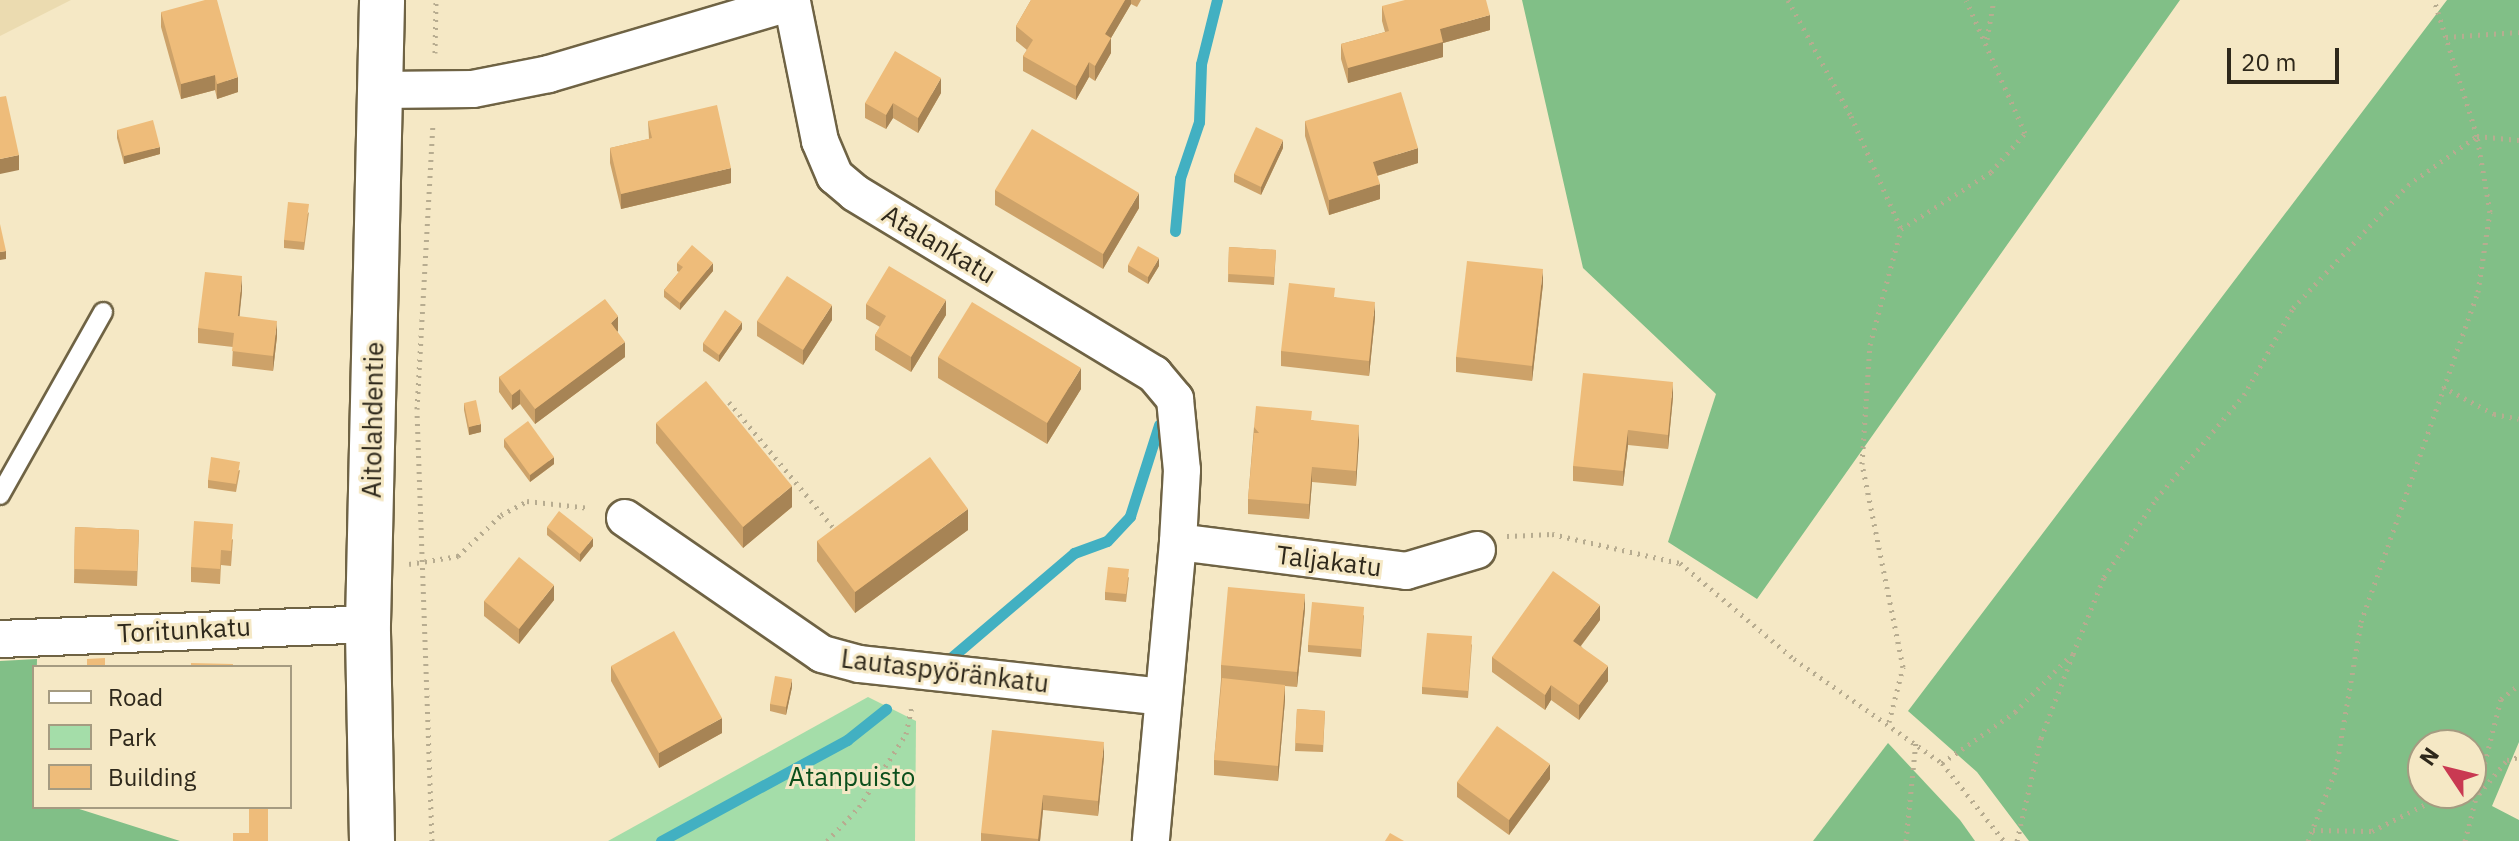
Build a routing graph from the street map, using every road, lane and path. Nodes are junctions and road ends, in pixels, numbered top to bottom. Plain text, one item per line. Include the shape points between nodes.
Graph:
1 (382, 0) edge
2 (436, 0) edge
3 (1788, 0) edge
4 (1966, 0) edge
5 (1994, 0) edge
6 (2434, 0) edge
7 (792, 1) edge
8 (2519, 32) edge
9 (2446, 37) junction
10 (1987, 40) junction
11 (380, 90) junction
12 (435, 90) junction
13 (2477, 136) junction
14 (2519, 140) edge
15 (1901, 229) junction
16 (103, 312) dead end
17 (2443, 387) junction
18 (729, 402) dead end
19 (2519, 419) edge
20 (0, 495) edge
21 (625, 518) joint
22 (836, 531) edge
23 (1178, 542) junction
24 (1477, 550) joint
25 (370, 564) junction
26 (422, 564) junction
27 (368, 624) junction
28 (0, 639) edge
29 (2073, 654) junction
30 (920, 669) junction
31 (2519, 685) edge
32 (1163, 697) junction
33 (1889, 722) junction
34 (1916, 741) junction
35 (2519, 757) edge
36 (2487, 759) edge
37 (1942, 763) junction
38 (2487, 784) edge
39 (2416, 809) edge
40 (2475, 809) edge
41 (2313, 830) junction
42 (372, 841) edge
43 (432, 841) edge
44 (827, 841) edge
45 (1151, 841) edge
46 (1906, 841) edge
47 (2004, 841) edge
48 (2017, 841) edge
49 (2308, 841) edge
50 (2465, 841) edge

1 - 11 main road, Aitolahdentie
2 - 12 path
3 - 15 path via 1851,116
4 - 10 path
5 - 10 path
6 - 9 path
7 - 12 street, Atalankatu via 549,74
7 - 23 street, Atalankatu via 820,141 835,176 1154,374 1175,399 1182,470
8 - 9 path
9 - 13 path
10 - 15 path via 2025,133 1991,172
11 - 12 street, Atalankatu
11 - 25 main road, Aitolahdentie
12 - 26 path via 417,409
13 - 14 path
13 - 17 path via 2490,212 2478,292
13 - 29 path via 2408,185 2293,308 2244,395 2156,499 2104,577
15 - 33 path via 1870,345 1862,464 1903,667
16 - 20 lane
17 - 19 path via 2494,414
17 - 41 path via 2361,622 2336,769
18 - 22 path
21 - 26 path via 589,507 527,501 501,515 458,556
21 - 30 street, Lautaspyöränkatu via 822,654
23 - 24 street, Taljakatu via 1406,571
23 - 32 street, Atalankatu
24 - 33 path via 1514,533 1552,534 1680,563 1794,659
25 - 26 path
25 - 27 main road, Aitolahdentie
26 - 43 path
27 - 28 street, Toritunkatu
27 - 42 main road, Aitolahdentie
29 - 37 path via 2015,712
29 - 48 path via 2041,738
30 - 32 street, Lautaspyöränkatu
30 - 44 path via 906,734 859,807
31 - 36 path via 2501,699
32 - 45 street, Atalankatu
33 - 34 path
34 - 37 path
34 - 46 path
35 - 38 path via 2507,760
37 - 47 path
39 - 41 path via 2372,831
40 - 50 path
41 - 49 path

